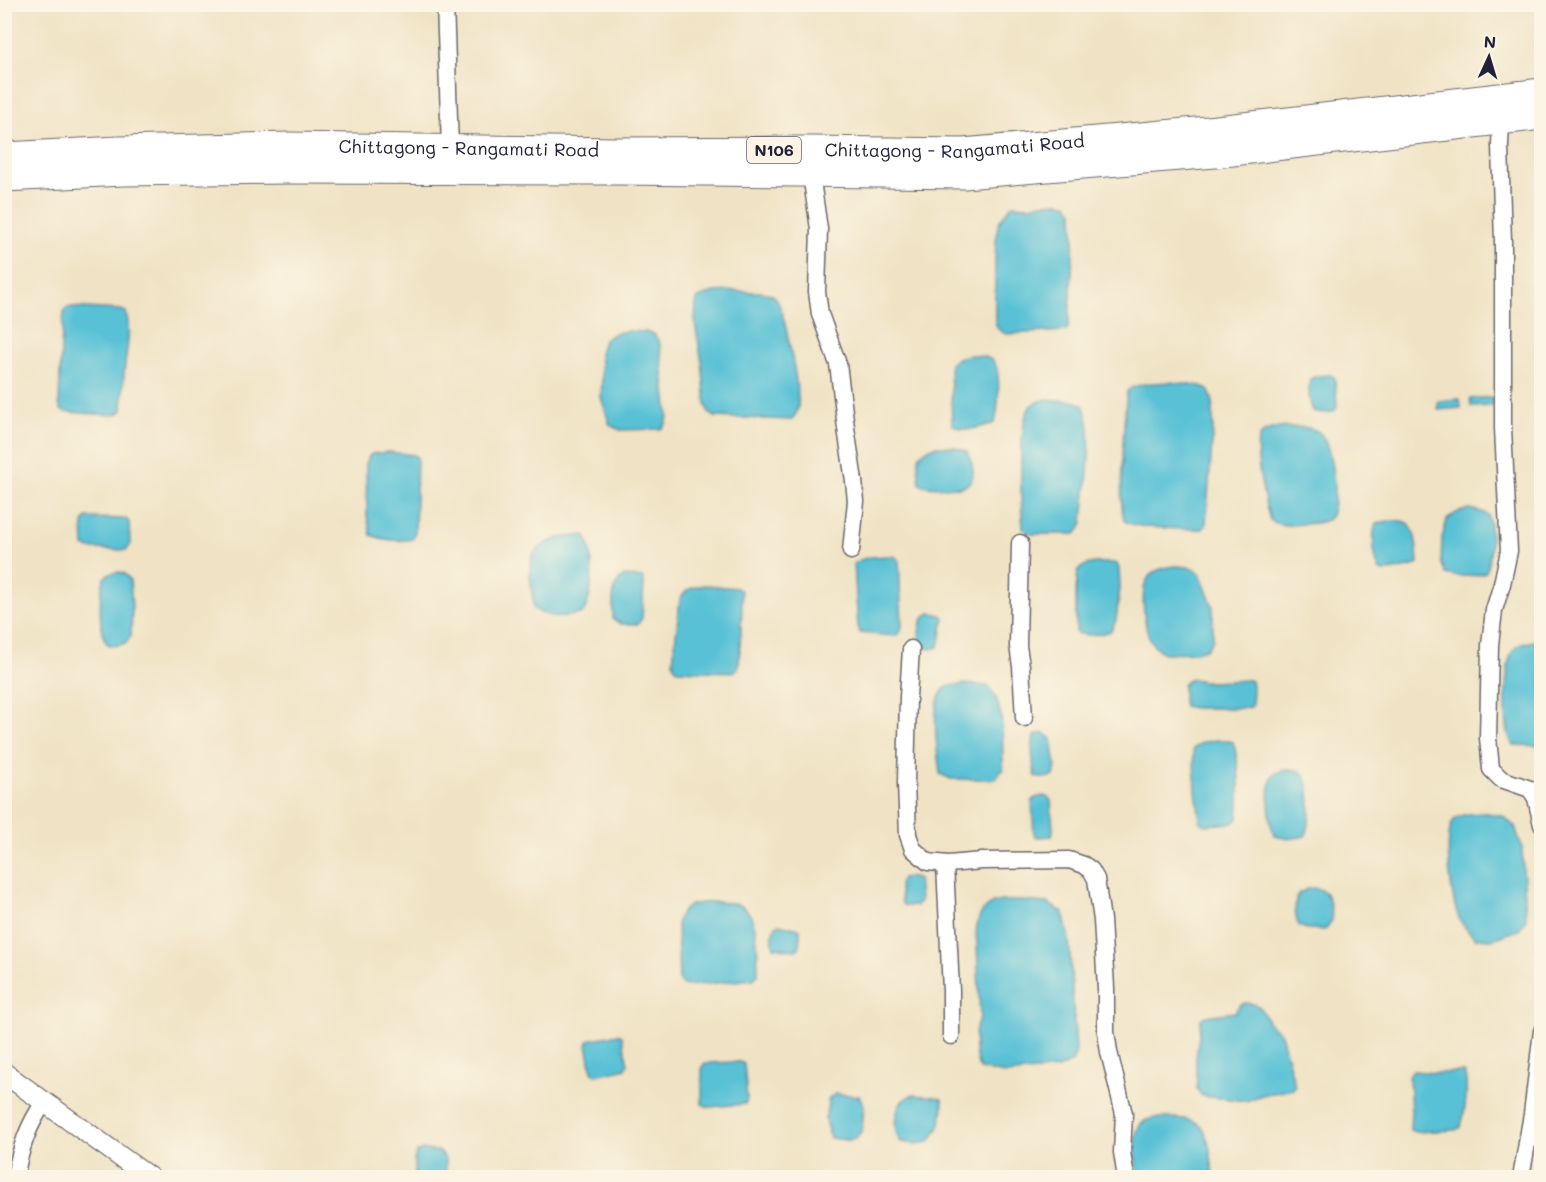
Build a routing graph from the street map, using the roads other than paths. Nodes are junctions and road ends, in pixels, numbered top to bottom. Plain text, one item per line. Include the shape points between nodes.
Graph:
1 (445, 4) edge
2 (1542, 92) edge
3 (1542, 116) edge
4 (1501, 120) junction
5 (450, 147) junction
6 (4, 156) edge
7 (811, 174) junction
8 (4, 178) edge
9 (1020, 543) dead end
10 (851, 551) dead end
11 (911, 649) dead end
12 (1024, 718) dead end
13 (1542, 825) edge
14 (945, 864) junction
15 (1541, 1034) edge
16 (951, 1036) dead end
17 (4, 1073) edge
18 (45, 1101) junction
19 (15, 1178) edge
20 (150, 1178) edge
21 (1126, 1178) edge
22 (1521, 1178) edge

1 - 5 street
2 - 5 highway, Chittagong - Rangamati Road / N106 via 1208,130 963,152
3 - 4 highway, Chittagong - Rangamati Road / N106
4 - 7 highway, Chittagong - Rangamati Road / N106 via 1215,154 964,176
4 - 13 street via 1503,428 1509,551 1494,610 1490,645 1488,738 1491,769 1501,779 1530,789
5 - 6 highway, Chittagong - Rangamati Road / N106 via 289,146
7 - 8 highway, Chittagong - Rangamati Road / N106 via 289,170
7 - 10 street via 819,229 820,314 838,364 854,481
9 - 12 street via 1018,646
11 - 14 street via 908,835 913,849 928,862
14 - 16 street
14 - 21 street via 1069,860 1091,870 1102,920 1106,1032 1124,1114 1122,1152
15 - 22 street
17 - 18 street
18 - 19 street via 21,1147
18 - 20 street

